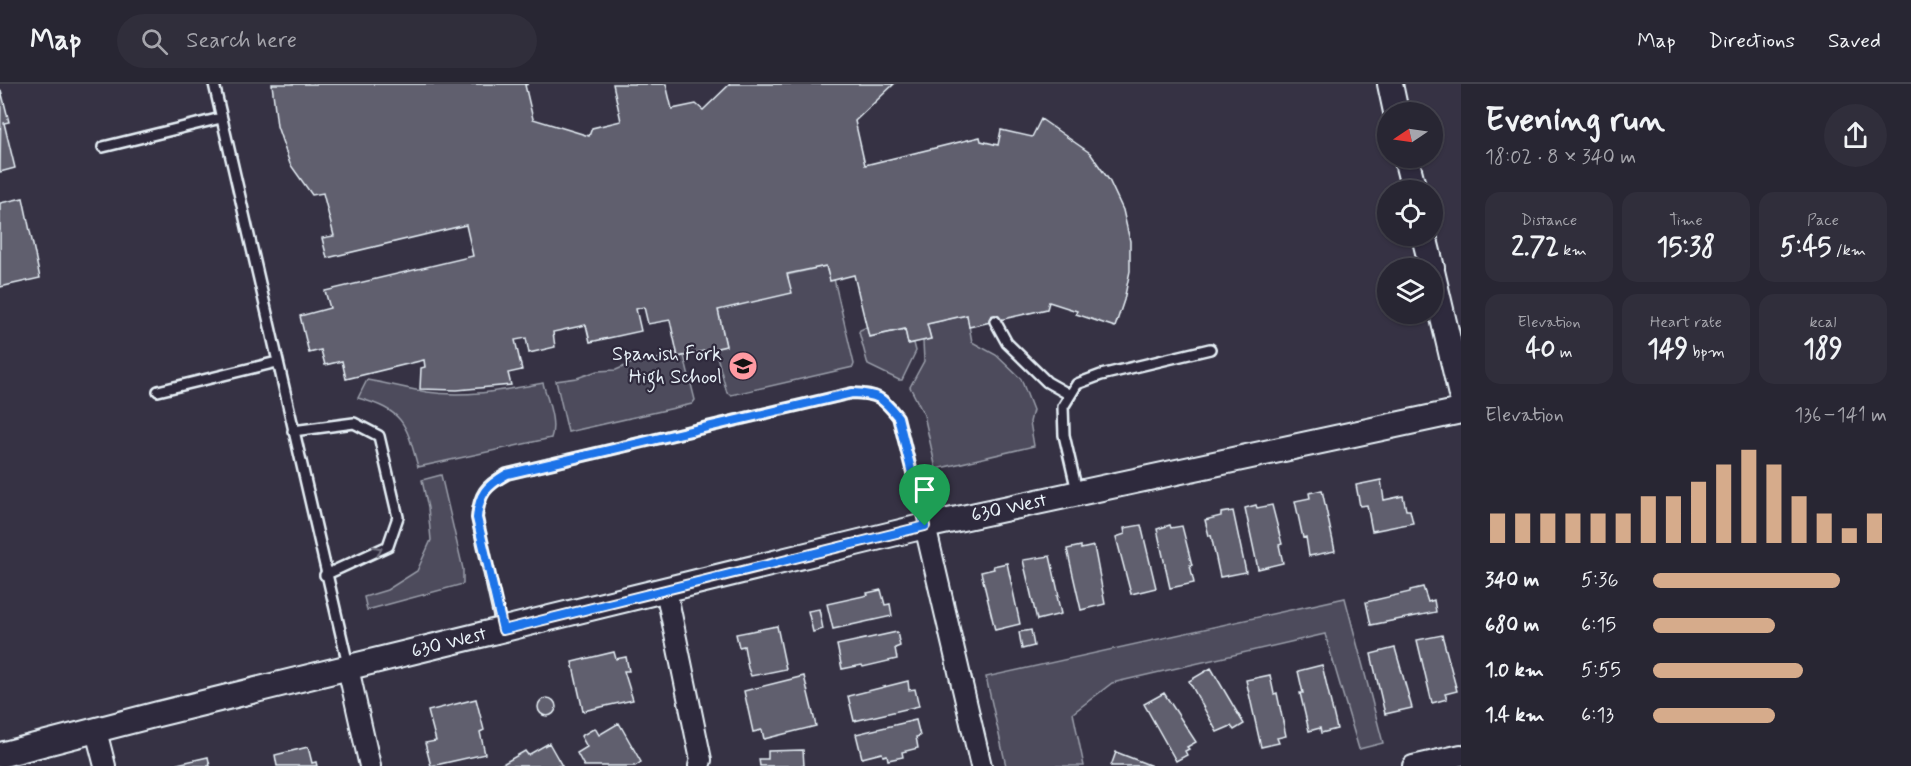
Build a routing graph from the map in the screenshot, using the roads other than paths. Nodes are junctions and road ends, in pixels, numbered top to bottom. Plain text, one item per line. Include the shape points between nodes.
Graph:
1 (214, 84) edge
2 (1390, 84) edge
3 (1394, 102) edge
4 (221, 118) junction
5 (103, 147) dead end
6 (1443, 317) edge
7 (995, 321) dead end
8 (1210, 350) dead end
9 (277, 363) junction
10 (158, 391) dead end
11 (1070, 395) junction
12 (1461, 395) edge
13 (1461, 411) edge
14 (293, 431) junction
15 (1078, 494) junction
16 (925, 526) junction
17 (326, 575) junction
18 (666, 590) junction
19 (503, 630) junction
20 (348, 668) junction
21 (96, 730) junction
22 (1461, 754) edge
23 (0, 755) edge
24 (700, 763) edge
25 (105, 766) edge
26 (370, 766) edge
27 (981, 766) edge
28 (1413, 766) edge

1 - 4 lane
2 - 3 street
4 - 5 lane
4 - 9 lane
6 - 12 street
7 - 11 lane via 1006,344 1047,382
8 - 11 lane via 1101,375 1077,384
9 - 10 lane
9 - 14 lane
11 - 15 lane via 1063,407 1064,435
13 - 15 street, 630 West
14 - 17 lane
17 -> 14 lane via 388,546 398,517 379,436 354,423
15 - 16 street, 630 West
16 - 18 street, 630 West
16 - 19 lane via 898,417 873,394 852,393 507,474 491,483 479,499 477,518
16 - 27 street
17 - 20 lane
18 - 19 street, 630 West
18 - 24 street
19 - 20 street, 630 West
20 - 21 street, 630 West
20 - 26 street
21 - 23 street, 630 West
21 - 25 street
22 - 28 street

